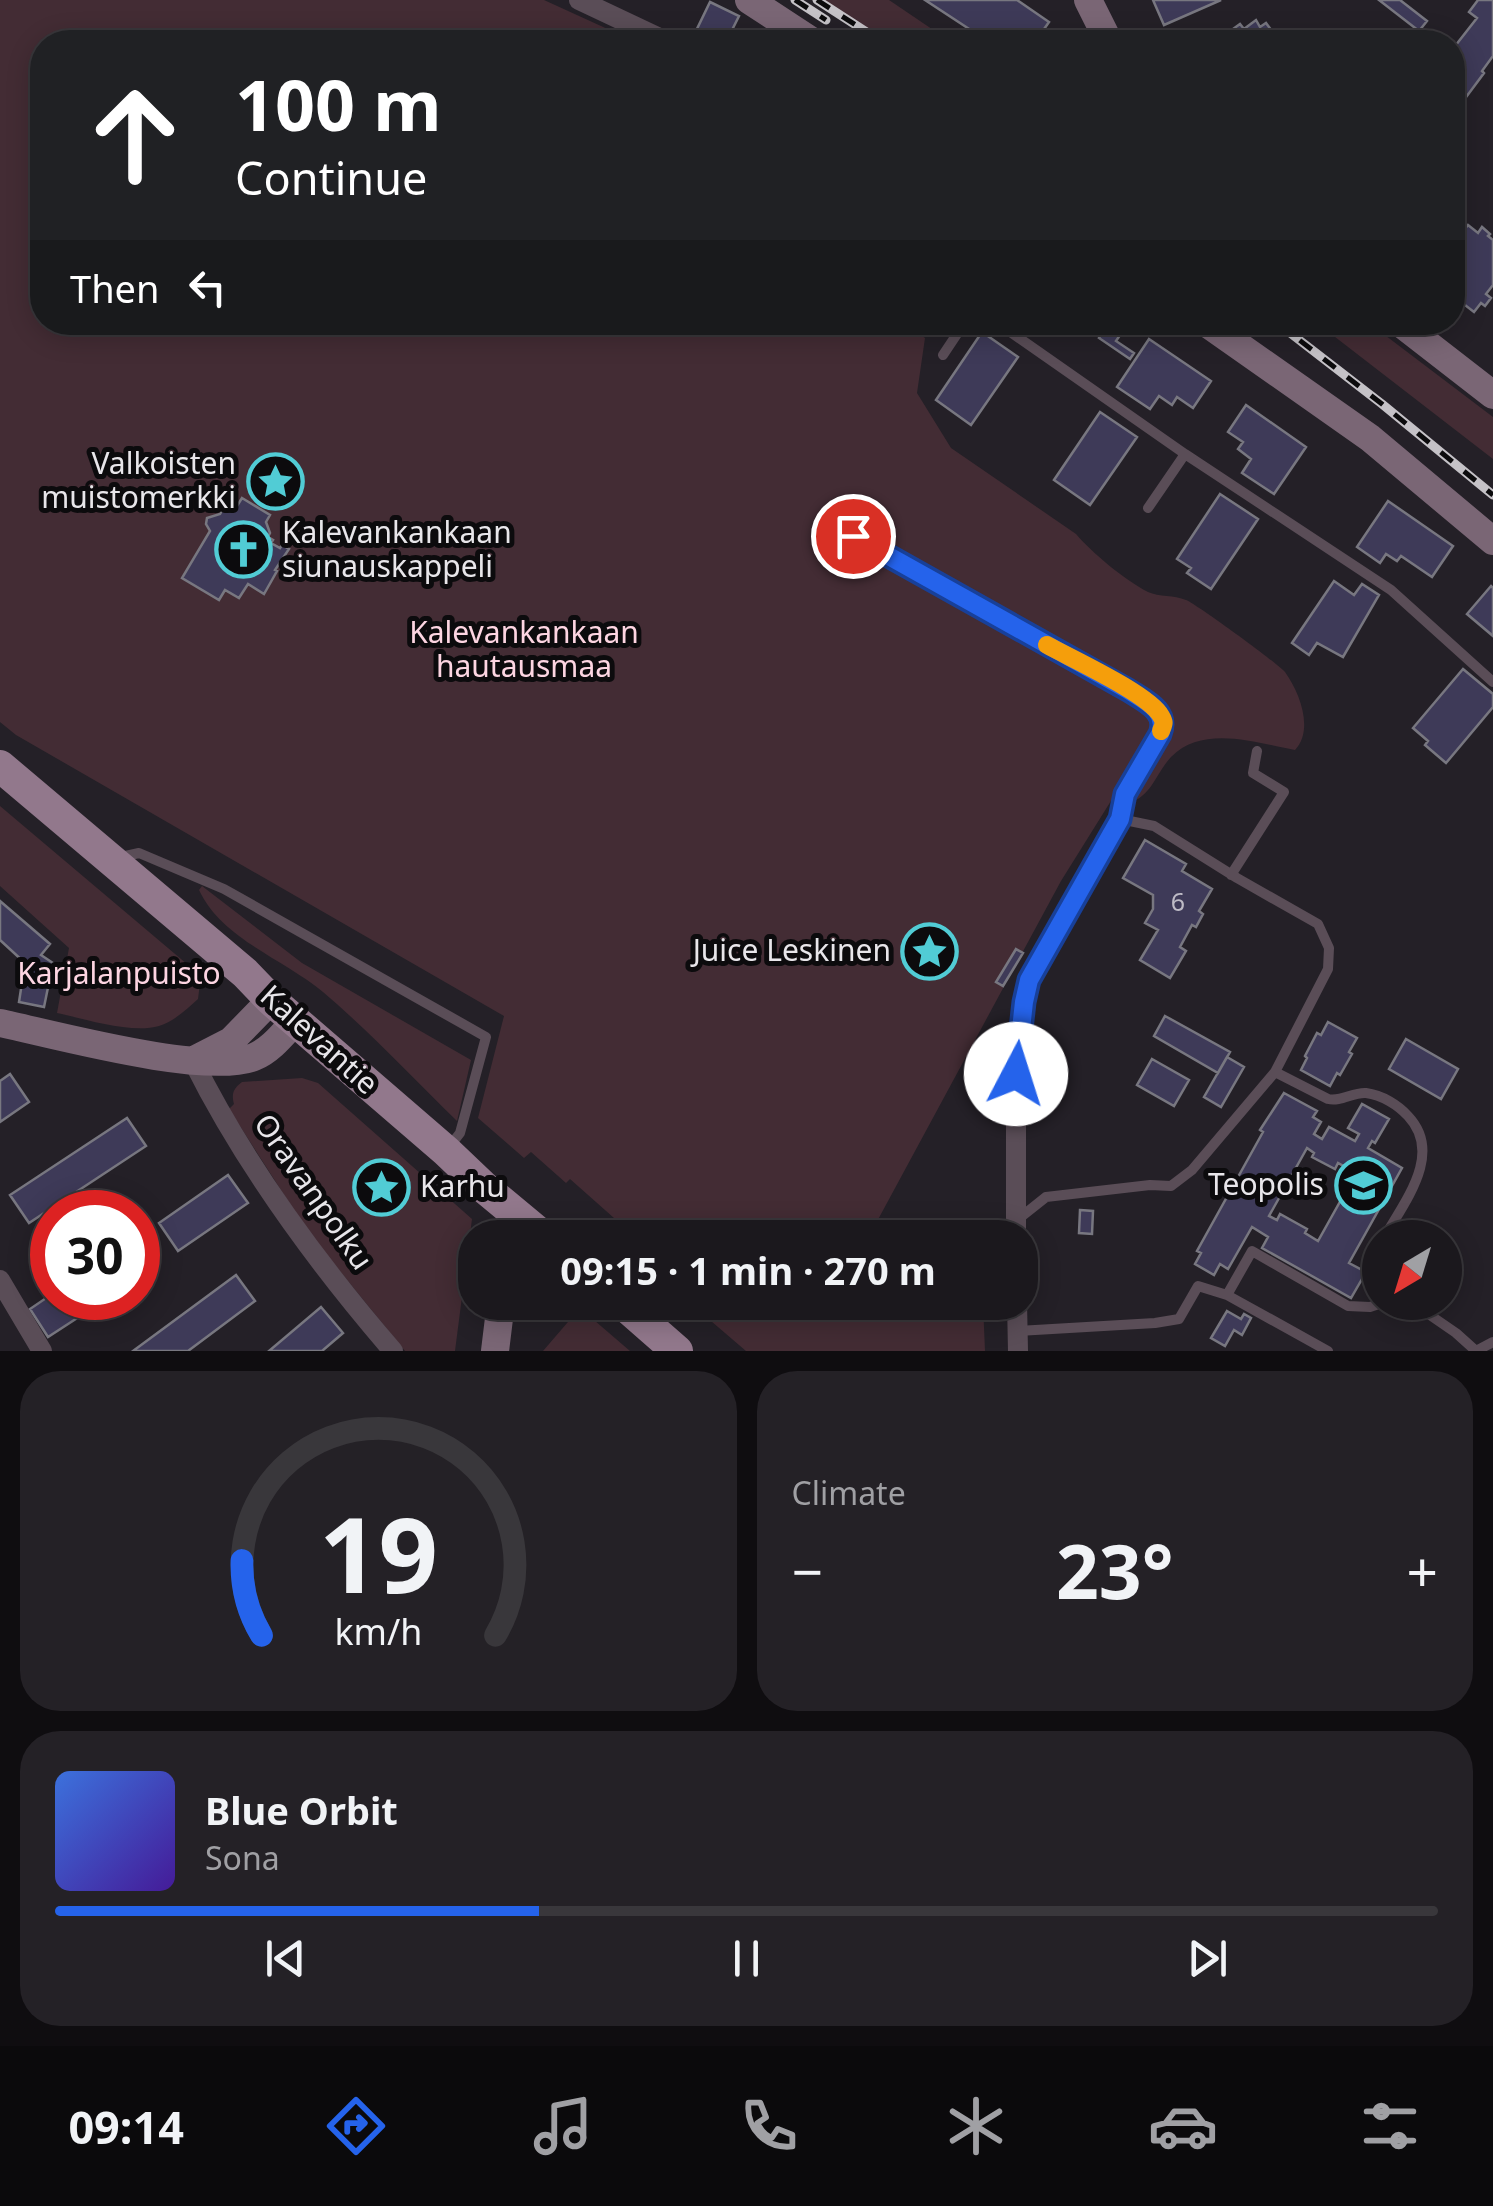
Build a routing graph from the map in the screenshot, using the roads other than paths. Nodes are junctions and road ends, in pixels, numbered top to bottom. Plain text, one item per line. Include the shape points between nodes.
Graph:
1 (579, 0) edge
2 (748, 0) edge
3 (1088, 0) edge
4 (643, 30) edge
5 (794, 30) edge
6 (1103, 30) edge
7 (957, 335) edge
8 (1015, 335) edge
9 (1224, 335) edge
10 (1416, 335) edge
11 (943, 355) dead end
12 (1493, 395) edge
13 (1185, 454) junction
14 (1148, 508) dead end
15 (853, 536) dead end
16 (1493, 541) edge
17 (1493, 682) edge
18 (1258, 751) dead end
19 (0, 766) edge
20 (1120, 819) junction
21 (109, 860) junction
22 (1232, 875) junction
23 (283, 1011) junction
24 (0, 1023) edge
25 (193, 1061) junction
26 (1274, 1072) junction
27 (446, 1151) junction
28 (516, 1220) edge
29 (1016, 1220) edge
30 (1025, 1220) edge
31 (1394, 1220) edge
32 (0, 1280) edge
33 (1226, 1296) junction
34 (1362, 1307) edge
35 (499, 1320) edge
36 (642, 1320) edge
37 (1436, 1320) edge
38 (1018, 1341) edge
39 (1493, 1342) edge
40 (42, 1351) edge
41 (392, 1351) edge
42 (495, 1351) edge
43 (677, 1351) edge
44 (1328, 1351) edge
45 (1476, 1351) edge

1 - 4 street
2 - 5 street
3 - 6 street
7 - 11 lane
8 - 13 lane
9 - 16 street via 1384,448
10 - 12 street
13 - 14 lane
13 - 17 lane via 1391,590
15 - 20 lane via 1154,707 1164,724 1125,794
18 - 22 lane via 1253,773 1284,792
19 - 21 main road, Kalevantie
20 - 22 lane via 1154,826
20 - 29 street via 1026,990 1016,1074
21 - 23 main road, Kalevantie
21 - 27 lane via 139,853 224,889 486,1037 460,1133
22 - 26 lane via 1318,924 1329,948 1328,969
23 - 25 street
23 - 27 main road, Kalevantie
24 - 25 street
25 - 41 street, Oravanpolku via 274,1194
26 - 30 lane via 1192,1170 1170,1186 1046,1198
26 - 31 lane via 1328,1099 1366,1094 1396,1104 1418,1129 1424,1150 1419,1175
27 - 28 main road, Kalevantie
32 - 40 street
33 - 34 lane via 1252,1252 1348,1306
33 - 38 lane via 1198,1286 1179,1318
33 - 44 lane
35 - 42 street
36 - 43 main road
37 - 45 lane
39 - 45 lane

